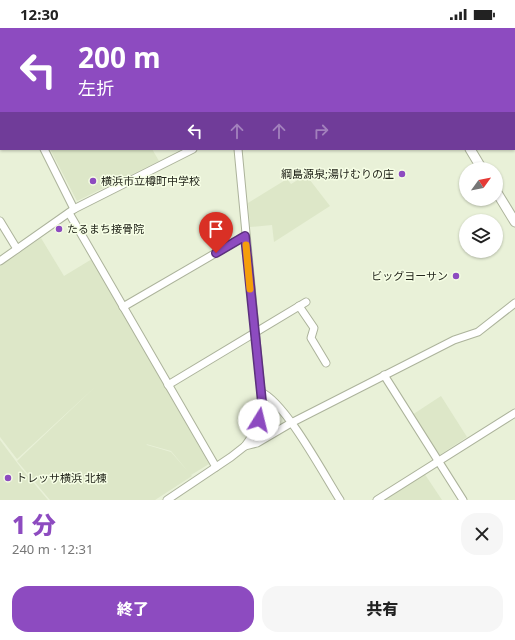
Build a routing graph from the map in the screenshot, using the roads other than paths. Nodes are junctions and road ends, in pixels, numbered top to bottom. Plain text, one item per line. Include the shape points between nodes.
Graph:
1 (44, 150) edge
2 (177, 150) edge
3 (191, 150) edge
4 (238, 150) edge
5 (471, 150) edge
6 (180, 156) junction
7 (478, 162) edge
8 (503, 202) edge
9 (72, 211) junction
10 (0, 221) edge
11 (515, 222) edge
12 (245, 236) junction
13 (17, 249) junction
14 (0, 261) edge
15 (306, 302) dead end
16 (515, 303) edge
17 (299, 306) junction
18 (123, 307) junction
19 (255, 334) junction
20 (326, 363) dead end
21 (384, 375) junction
22 (168, 385) junction
23 (261, 392) junction
24 (515, 413) edge
25 (291, 423) junction
26 (245, 446) junction
27 (438, 461) junction
28 (216, 467) junction
29 (167, 500) edge
30 (340, 500) edge
31 (377, 500) edge
32 (463, 500) edge

1 - 9 street
2 - 6 street
3 - 6 street
4 - 12 street
5 - 7 main road
6 - 9 street
8 - 11 main road
9 - 13 street
9 - 18 street
10 - 13 street
12 - 18 street
12 - 19 street
13 - 14 street
15 - 17 street
16 - 21 street via 478,332 454,340
17 - 19 street
17 - 20 street via 314,328 311,338
18 - 22 street
19 - 22 street
19 - 23 street
21 - 25 street
21 - 27 street
22 - 28 street
23 - 25 street via 272,400
23 - 26 street via 259,420
24 - 27 street
25 - 26 street via 257,443
25 - 30 street
26 - 28 street
27 - 31 street
27 - 32 street
28 - 29 street

